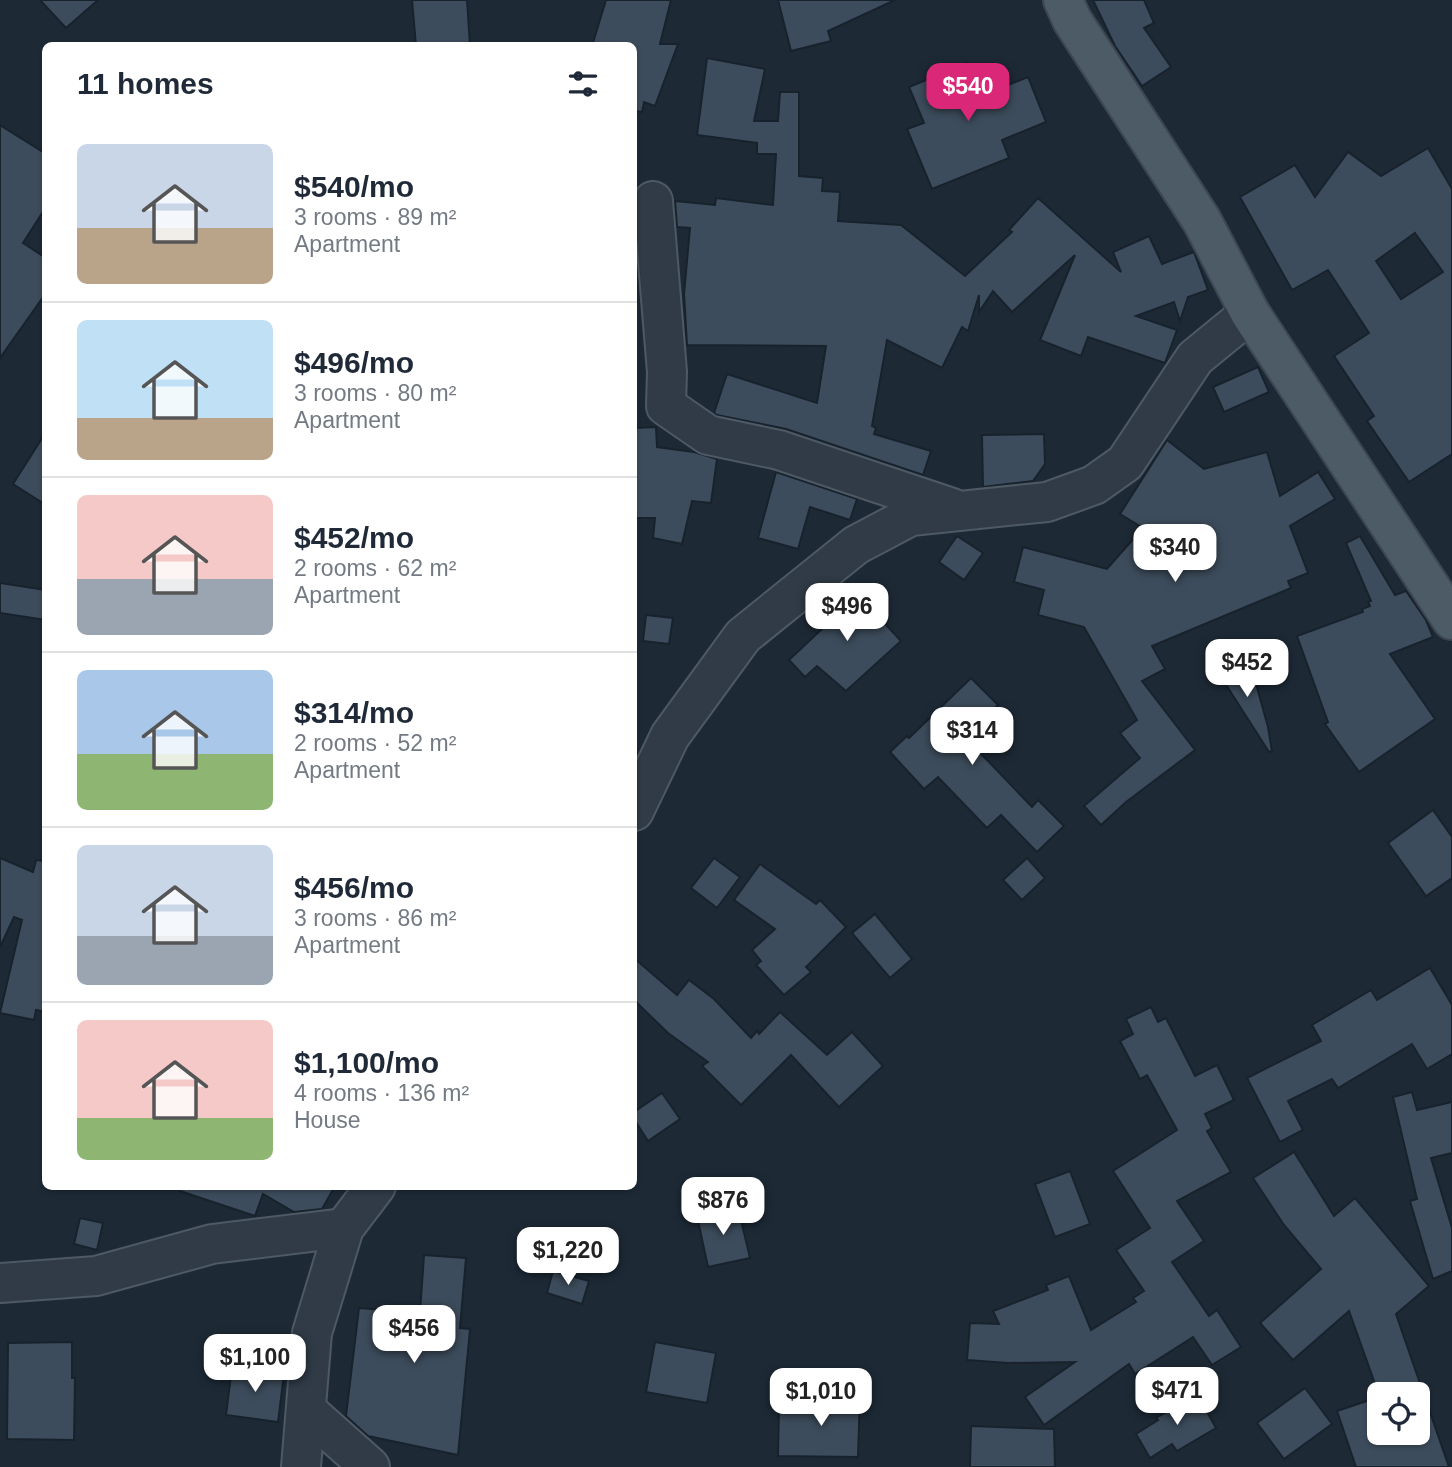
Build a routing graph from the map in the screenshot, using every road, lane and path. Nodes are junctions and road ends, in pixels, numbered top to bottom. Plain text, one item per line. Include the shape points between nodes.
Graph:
1 (1063, 0) edge
2 (653, 201) dead end
3 (1250, 313) junction
4 (650, 407) edge
5 (957, 510) junction
6 (1452, 620) edge
7 (637, 805) edge
8 (373, 1190) edge
9 (344, 1228) junction
10 (0, 1283) edge
11 (307, 1412) junction
12 (301, 1467) edge
13 (370, 1467) edge

1 - 3 main road via 1202,221
2 - 4 street via 667,372
3 - 5 street via 1195,358 1125,463 1094,485 1047,502
3 - 6 main road
4 - 5 street via 708,435 779,450
5 - 7 street via 911,516 856,545 743,636 670,736
8 - 9 street
9 - 10 street via 212,1244 96,1276
9 - 11 street via 312,1333
11 - 12 street
11 - 13 street

